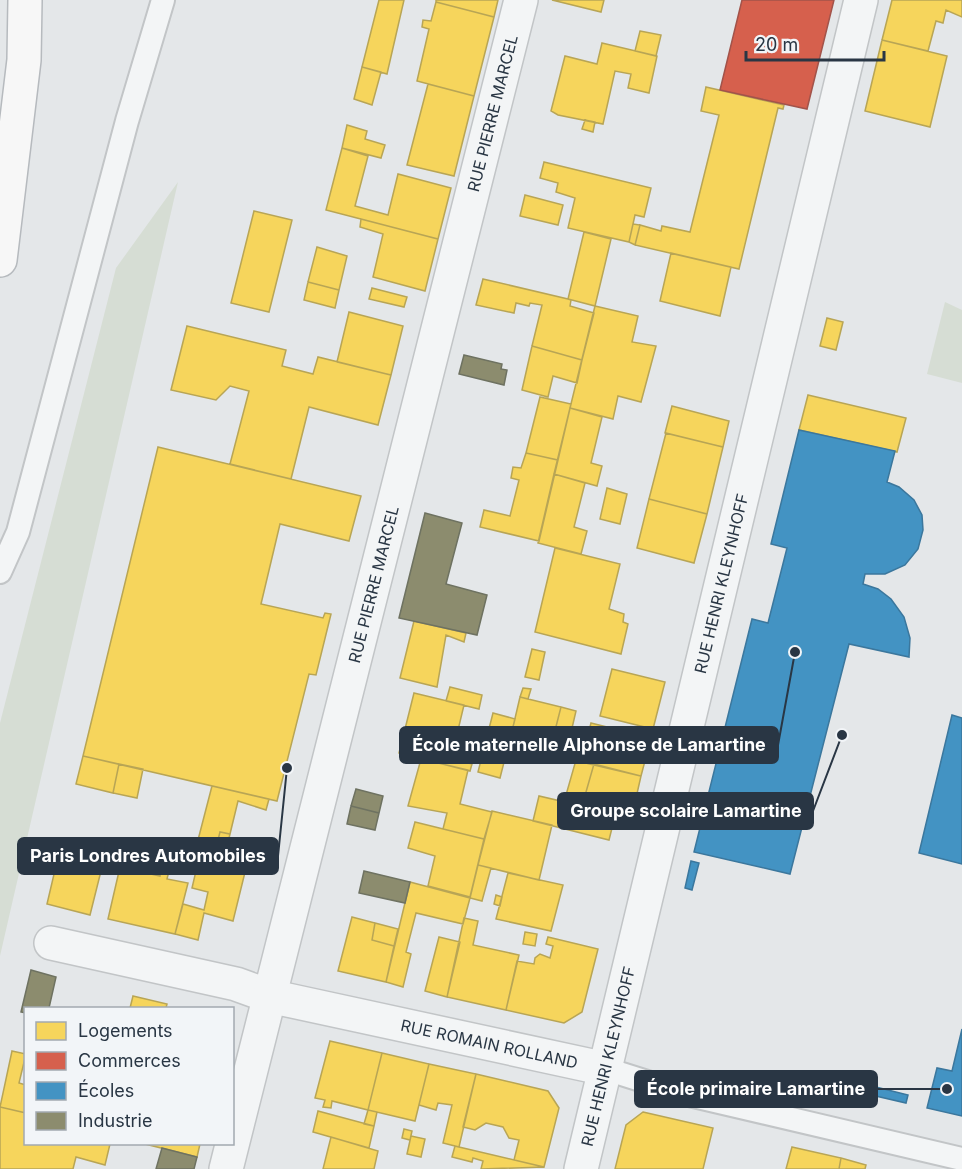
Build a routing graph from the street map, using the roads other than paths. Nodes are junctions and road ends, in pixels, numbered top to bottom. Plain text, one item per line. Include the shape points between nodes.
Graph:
1 (25, 0) edge
2 (163, 0) edge
3 (521, 0) edge
4 (861, 0) edge
5 (0, 260) edge
6 (0, 572) edge
7 (51, 943) dead end
8 (269, 996) junction
9 (606, 1069) junction
10 (234, 1137) edge
11 (232, 1145) edge
12 (962, 1159) edge
13 (226, 1169) edge
14 (581, 1169) edge

1 - 5 highway via 24,60
2 - 6 lane via 18,532
3 - 8 street, RUE PIERRE MARCEL
4 - 9 street, RUE HENRI KLEYNHOFF
7 - 8 street, RUE ROMAIN ROLLAND via 236,984
8 - 9 street, RUE ROMAIN ROLLAND
8 - 10 street, RUE PIERRE MARCEL
9 - 12 lane, RUE ROMAIN ROLLAND via 685,1094
9 - 14 street, RUE HENRI KLEYNHOFF
11 - 13 street, RUE PIERRE MARCEL

